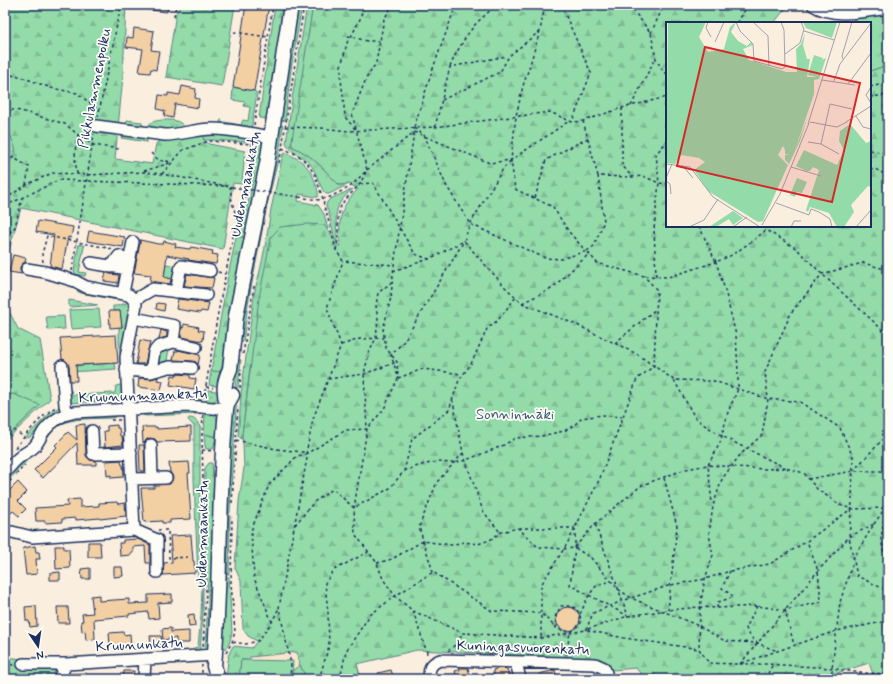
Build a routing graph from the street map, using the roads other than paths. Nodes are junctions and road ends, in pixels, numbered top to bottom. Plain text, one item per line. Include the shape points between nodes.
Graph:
1 (291, 5) edge
2 (813, 5) edge
3 (868, 8) edge
4 (888, 8) edge
5 (95, 131) road end
6 (272, 137) junction
7 (133, 242) dead end
8 (91, 263) dead end
9 (111, 266) junction
10 (129, 266) junction
11 (27, 269) dead end
12 (210, 270) dead end
13 (176, 292) junction
14 (123, 293) junction
15 (206, 295) dead end
16 (134, 300) junction
17 (134, 318) junction
18 (173, 342) junction
19 (196, 347) dead end
20 (62, 366) dead end
21 (192, 368) dead end
22 (126, 370) junction
23 (151, 372) junction
24 (231, 405) junction
25 (129, 409) junction
26 (67, 413) junction
27 (92, 430) dead end
28 (151, 445) dead end
29 (131, 453) junction
30 (5, 472) edge
31 (152, 478) junction
32 (166, 478) dead end
33 (132, 479) junction
34 (12, 532) dead end
35 (139, 532) junction
36 (157, 572) dead end
37 (145, 659) junction
38 (516, 662) junction
39 (23, 664) dead end
40 (66, 664) junction
41 (216, 667) edge
42 (59, 679) edge
43 (144, 679) edge
44 (430, 679) edge
45 (520, 679) edge
46 (608, 679) edge

1 - 6 main road, Uudenmaankatu
2 - 3 street via 828,12 842,13
3 - 4 street
5 - 6 street via 165,135 223,129
6 - 24 main road, Uudenmaankatu via 236,316 236,367
7 - 10 street
8 - 9 street
9 - 10 street
9 - 10 street via 119,256
10 - 14 street
11 - 14 street via 75,281 86,287
12 - 13 street via 181,266
13 - 15 street
13 - 16 street via 153,289
14 - 16 street
16 - 17 street
17 - 18 street via 175,326
17 - 22 street
18 - 19 street
18 - 23 street via 158,347 154,352
20 - 26 street
21 - 23 street via 169,367
22 - 23 street
22 - 25 street
24 - 25 street, Kruununmaankatu
24 - 41 main road, Uudenmaankatu via 221,472
25 - 26 street, Kruununmaankatu
25 - 29 street
26 - 30 street, Kruununmaankatu via 34,436
27 - 29 street via 93,454
28 - 31 street
29 - 33 street
31 - 32 street
31 - 33 street
33 - 35 street
34 - 35 street via 32,537
35 - 36 street via 157,540
37 - 40 street, Kruununkatu
37 - 41 street, Kruununkatu
37 - 43 street
38 - 44 street, Kuningasvuorenkatu via 436,662 429,671
38 - 45 street
38 - 46 street, Kuningasvuorenkatu via 595,664 604,668
39 - 40 street, Kruununkatu
40 - 42 street

